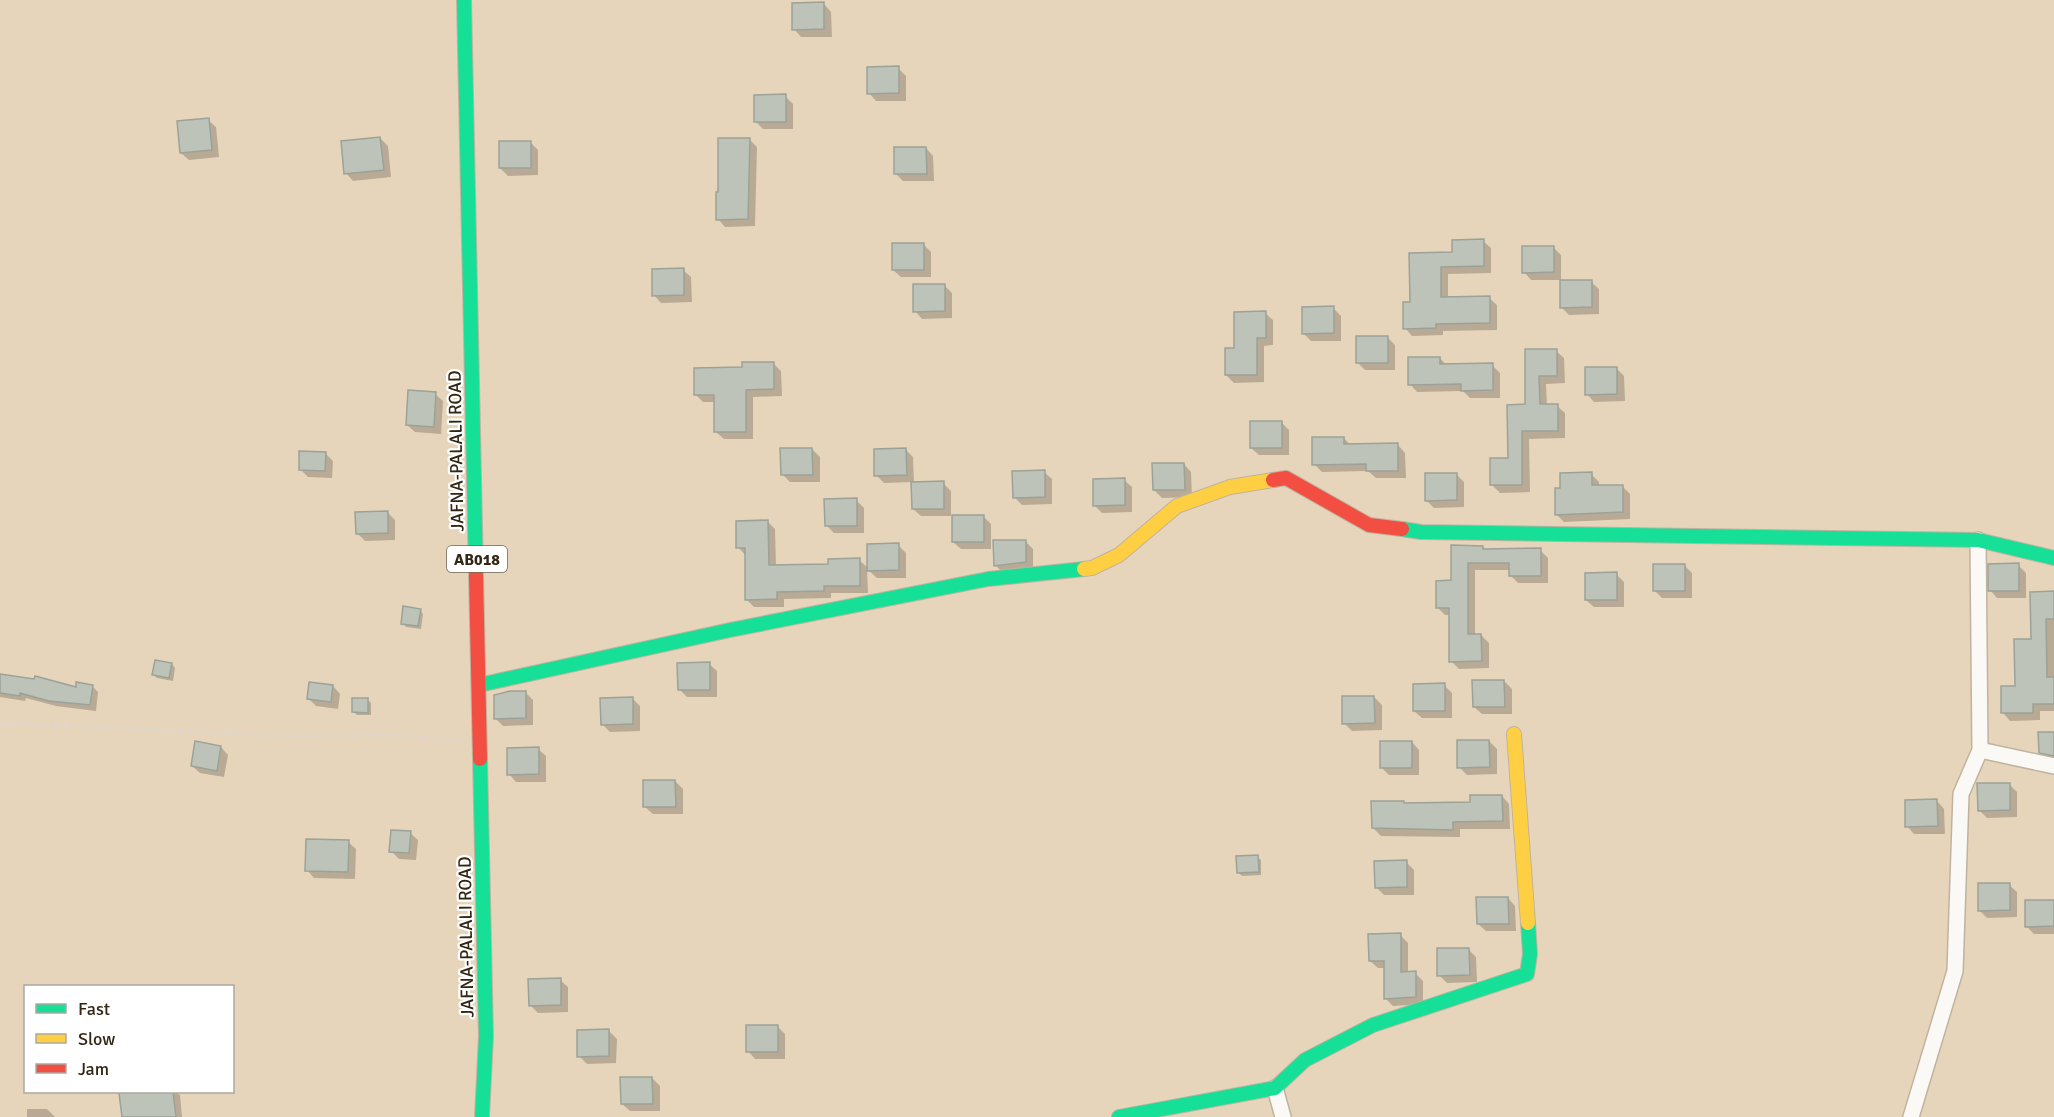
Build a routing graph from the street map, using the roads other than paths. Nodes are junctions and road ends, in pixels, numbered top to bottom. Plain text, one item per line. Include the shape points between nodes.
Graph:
1 (464, 0) edge
2 (1977, 540) junction
3 (2054, 558) edge
4 (479, 685) junction
5 (1514, 734) dead end
6 (1980, 750) junction
7 (2054, 766) edge
8 (1275, 1088) junction
9 (482, 1117) edge
10 (1119, 1117) edge
11 (1283, 1117) edge
12 (1911, 1117) edge

1 - 4 street, JAFNA-PALALI ROAD / AB018
2 - 3 street
2 - 4 street via 1421,532 1369,525 1286,478 1230,487 1177,506 1119,555 1092,568 988,579
2 - 6 street
4 - 9 street, JAFNA-PALALI ROAD / AB018 via 486,1036
5 - 8 street via 1530,954 1527,974 1373,1025 1305,1060
6 - 7 street
6 - 12 street via 1961,794 1955,971
8 - 10 street
8 - 11 street

